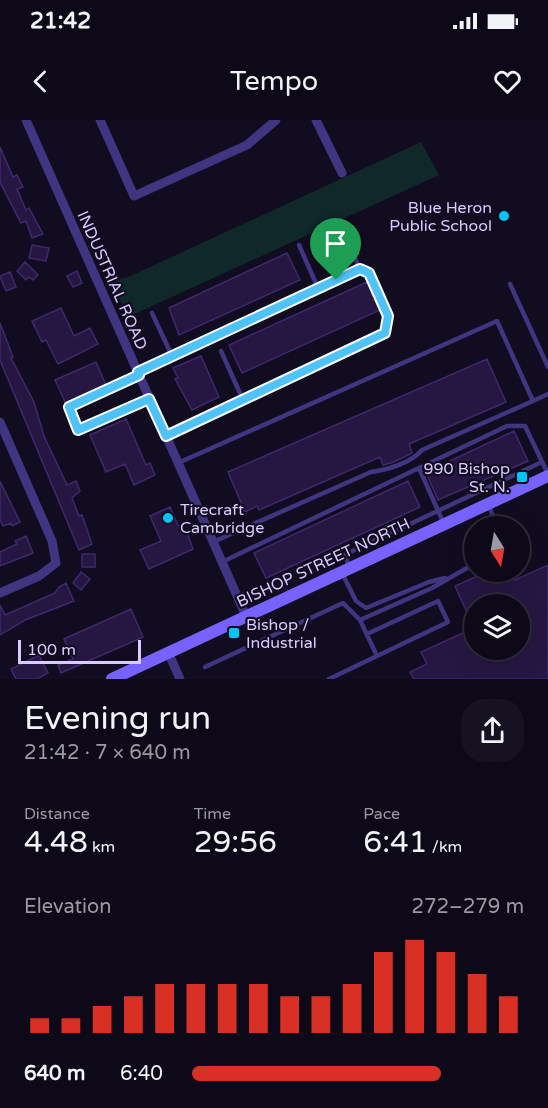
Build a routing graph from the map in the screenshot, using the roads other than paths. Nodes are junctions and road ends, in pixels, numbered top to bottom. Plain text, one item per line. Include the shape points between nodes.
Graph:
1 (26, 120) edge
2 (100, 120) edge
3 (276, 120) edge
4 (316, 120) edge
5 (342, 173) dead end
6 (339, 226) dead end
7 (317, 237) dead end
8 (298, 245) dead end
9 (360, 269) junction
10 (336, 280) junction
11 (510, 284) dead end
12 (318, 288) junction
13 (152, 313) dead end
14 (220, 351) dead end
15 (172, 356) junction
16 (548, 367) edge
17 (138, 373) junction
18 (548, 394) edge
19 (149, 399) junction
20 (243, 400) junction
21 (533, 400) junction
22 (0, 422) edge
23 (166, 436) junction
24 (542, 462) junction
25 (178, 463) junction
26 (419, 468) junction
27 (548, 475) edge
28 (488, 504) junction
29 (438, 511) junction
30 (493, 516) edge
31 (444, 524) junction
32 (213, 542) junction
33 (222, 562) junction
34 (464, 569) edge
35 (346, 570) junction
36 (446, 578) junction
37 (0, 593) edge
38 (246, 616) junction
39 (360, 620) junction
40 (367, 634) junction
41 (169, 654) junction
42 (377, 656) junction
43 (205, 668) dead end
44 (112, 679) edge
45 (180, 679) edge
46 (329, 679) edge

1 - 17 street, INDUSTRIAL ROAD
2 - 3 street via 134,196 247,145
4 - 5 street
6 - 9 lane
7 - 10 lane
8 - 12 lane
9 - 10 lane
9 - 20 lane via 369,273 388,316 385,333
10 - 12 lane
11 - 16 lane
12 - 15 lane
13 - 15 lane
14 - 20 lane
15 - 17 lane
17 - 19 street, INDUSTRIAL ROAD
17 - 19 lane via 69,407 78,430
18 - 21 lane
19 - 23 street, INDUSTRIAL ROAD
20 - 23 lane
21 - 25 lane via 497,321
21 - 32 lane via 422,450 417,456 383,471 370,472
22 - 37 street via 52,541 56,563 39,576
23 - 25 street, INDUSTRIAL ROAD
24 - 26 lane via 525,426 515,424
24 - 27 lane
24 - 29 lane
25 - 32 street, INDUSTRIAL ROAD
26 - 29 lane
26 - 33 lane
27 - 28 main road, BISHOP STREET NORTH
28 - 30 lane
28 - 31 main road, BISHOP STREET NORTH
29 - 31 lane
29 - 35 lane via 344,555
31 - 35 main road, BISHOP STREET NORTH
32 - 33 street, INDUSTRIAL ROAD
33 - 38 street, INDUSTRIAL ROAD
34 - 36 lane
35 - 36 lane via 356,601 366,608
35 - 38 main road, BISHOP STREET NORTH
36 - 39 lane
38 - 41 main road, BISHOP STREET NORTH
39 - 40 lane
39 - 43 lane via 343,603
40 - 42 lane
40 - 42 lane via 438,601 448,622
41 - 44 main road, BISHOP STREET NORTH
41 - 45 street
42 - 46 lane

